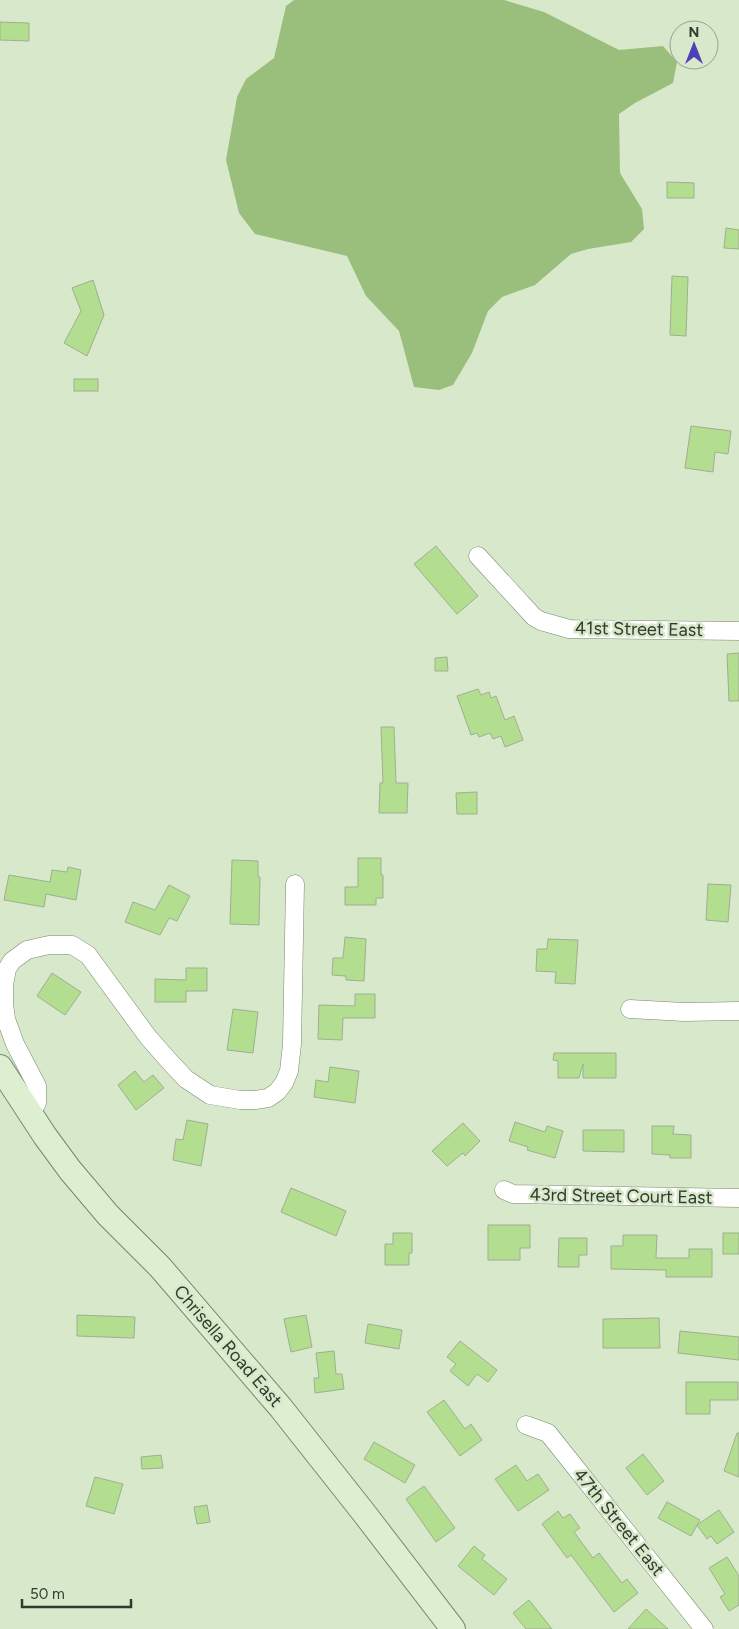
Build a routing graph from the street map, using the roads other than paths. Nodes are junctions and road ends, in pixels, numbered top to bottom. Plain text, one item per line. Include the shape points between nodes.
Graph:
1 (478, 556) dead end
2 (739, 632) edge
3 (295, 884) dead end
4 (630, 1009) dead end
5 (739, 1011) edge
6 (0, 1067) edge
7 (30, 1113) junction
8 (504, 1190) dead end
9 (739, 1198) edge
10 (526, 1425) dead end
11 (449, 1628) edge
12 (704, 1629) edge

1 - 2 street, 41st Street East via 541,621 569,629
3 - 7 street via 292,1044 289,1071 277,1092 268,1098 254,1100 210,1095 186,1079 170,1062 88,955 72,945 49,944 27,950 12,961 7,968 4,985 6,1019 37,1086 37,1103
4 - 5 street
6 - 7 street, Chrisella Road East
7 - 11 street, Chrisella Road East via 70,1170 108,1215 160,1267 281,1408
8 - 9 street, 43rd Street Court East via 513,1194
10 - 12 street, 47th Street East via 548,1433

